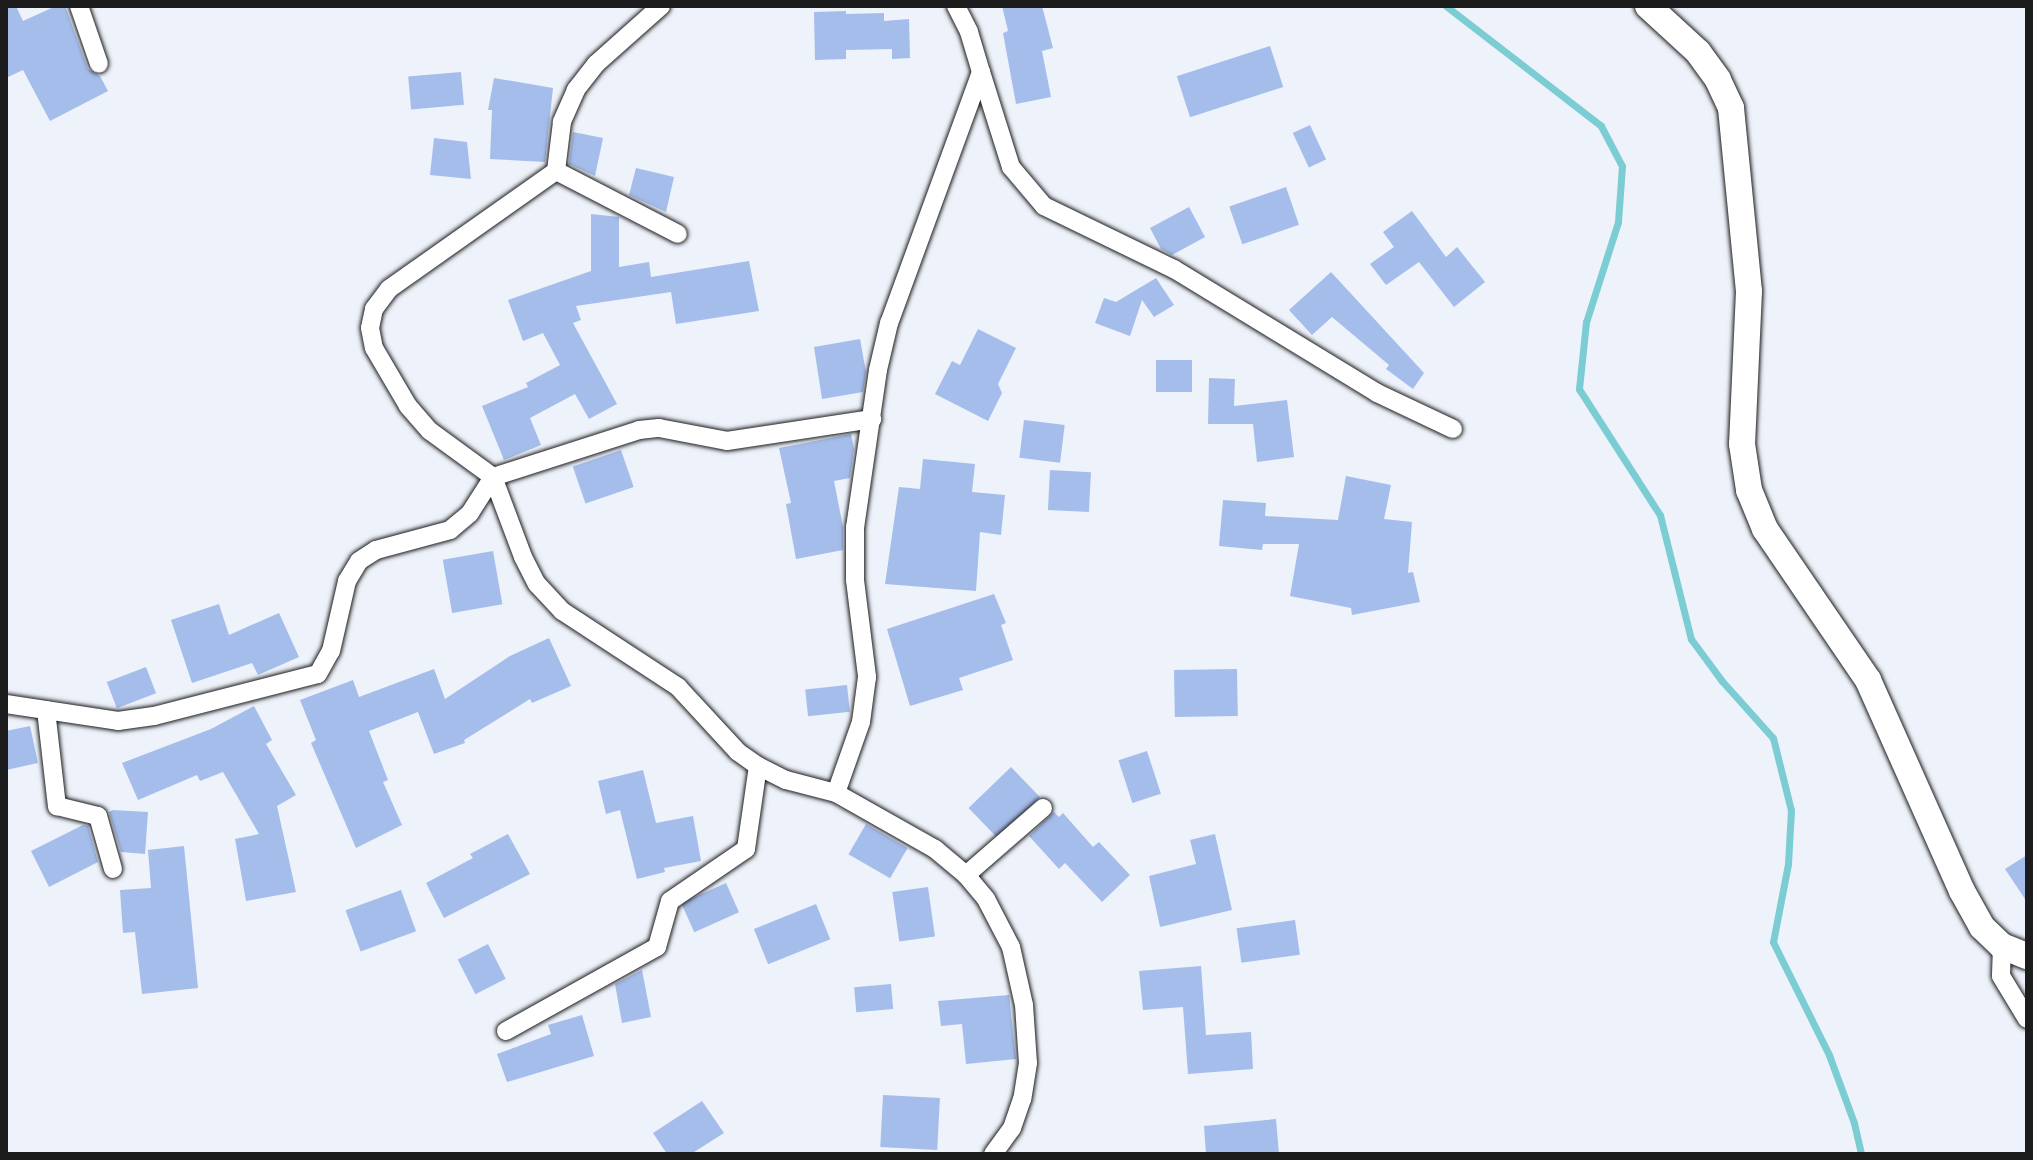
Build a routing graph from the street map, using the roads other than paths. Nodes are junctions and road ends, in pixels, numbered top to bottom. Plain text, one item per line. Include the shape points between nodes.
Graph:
1 (79, 6) edge
2 (661, 6) edge
3 (956, 6) edge
4 (1648, 6) edge
5 (99, 64) dead end
6 (981, 72) junction
7 (556, 171) junction
8 (678, 234) dead end
9 (872, 419) junction
10 (1453, 429) dead end
11 (493, 477) junction
12 (6, 704) edge
13 (46, 710) junction
14 (758, 766) junction
15 (836, 793) junction
16 (1043, 808) dead end
17 (113, 869) dead end
18 (966, 875) junction
19 (2002, 946) junction
20 (2027, 956) edge
21 (2027, 1019) edge
22 (506, 1031) dead end
23 (993, 1154) edge

1 - 5 street
2 - 7 street via 596,64 576,90 562,122
3 - 6 street
4 - 19 main road via 1698,52 1731,108 1749,291 1742,444 1749,490 1765,529 1868,680 1962,891 1982,927
6 - 9 street via 889,323
6 - 10 street via 1011,167 1044,206 1174,269 1377,393
7 - 8 street
7 - 11 street via 389,289 374,309 370,328 374,348 408,406 430,431
9 - 11 street via 727,441 659,428 639,430
9 - 15 street via 855,527 855,580 867,677 861,722
11 - 13 street via 470,513 450,530 376,550 359,561 347,581 331,651 318,674 118,721
11 - 14 street via 523,557 553,602 678,687 738,752
12 - 13 street
13 - 17 street via 57,806 98,816
14 - 15 street via 786,780
14 - 22 street via 746,849 670,901 657,947
15 - 18 street via 935,849
16 - 18 street
18 - 23 street via 986,899 1011,947 1024,1005 1028,1063 1022,1099 1012,1128
19 - 20 main road
19 - 21 street via 2001,976

